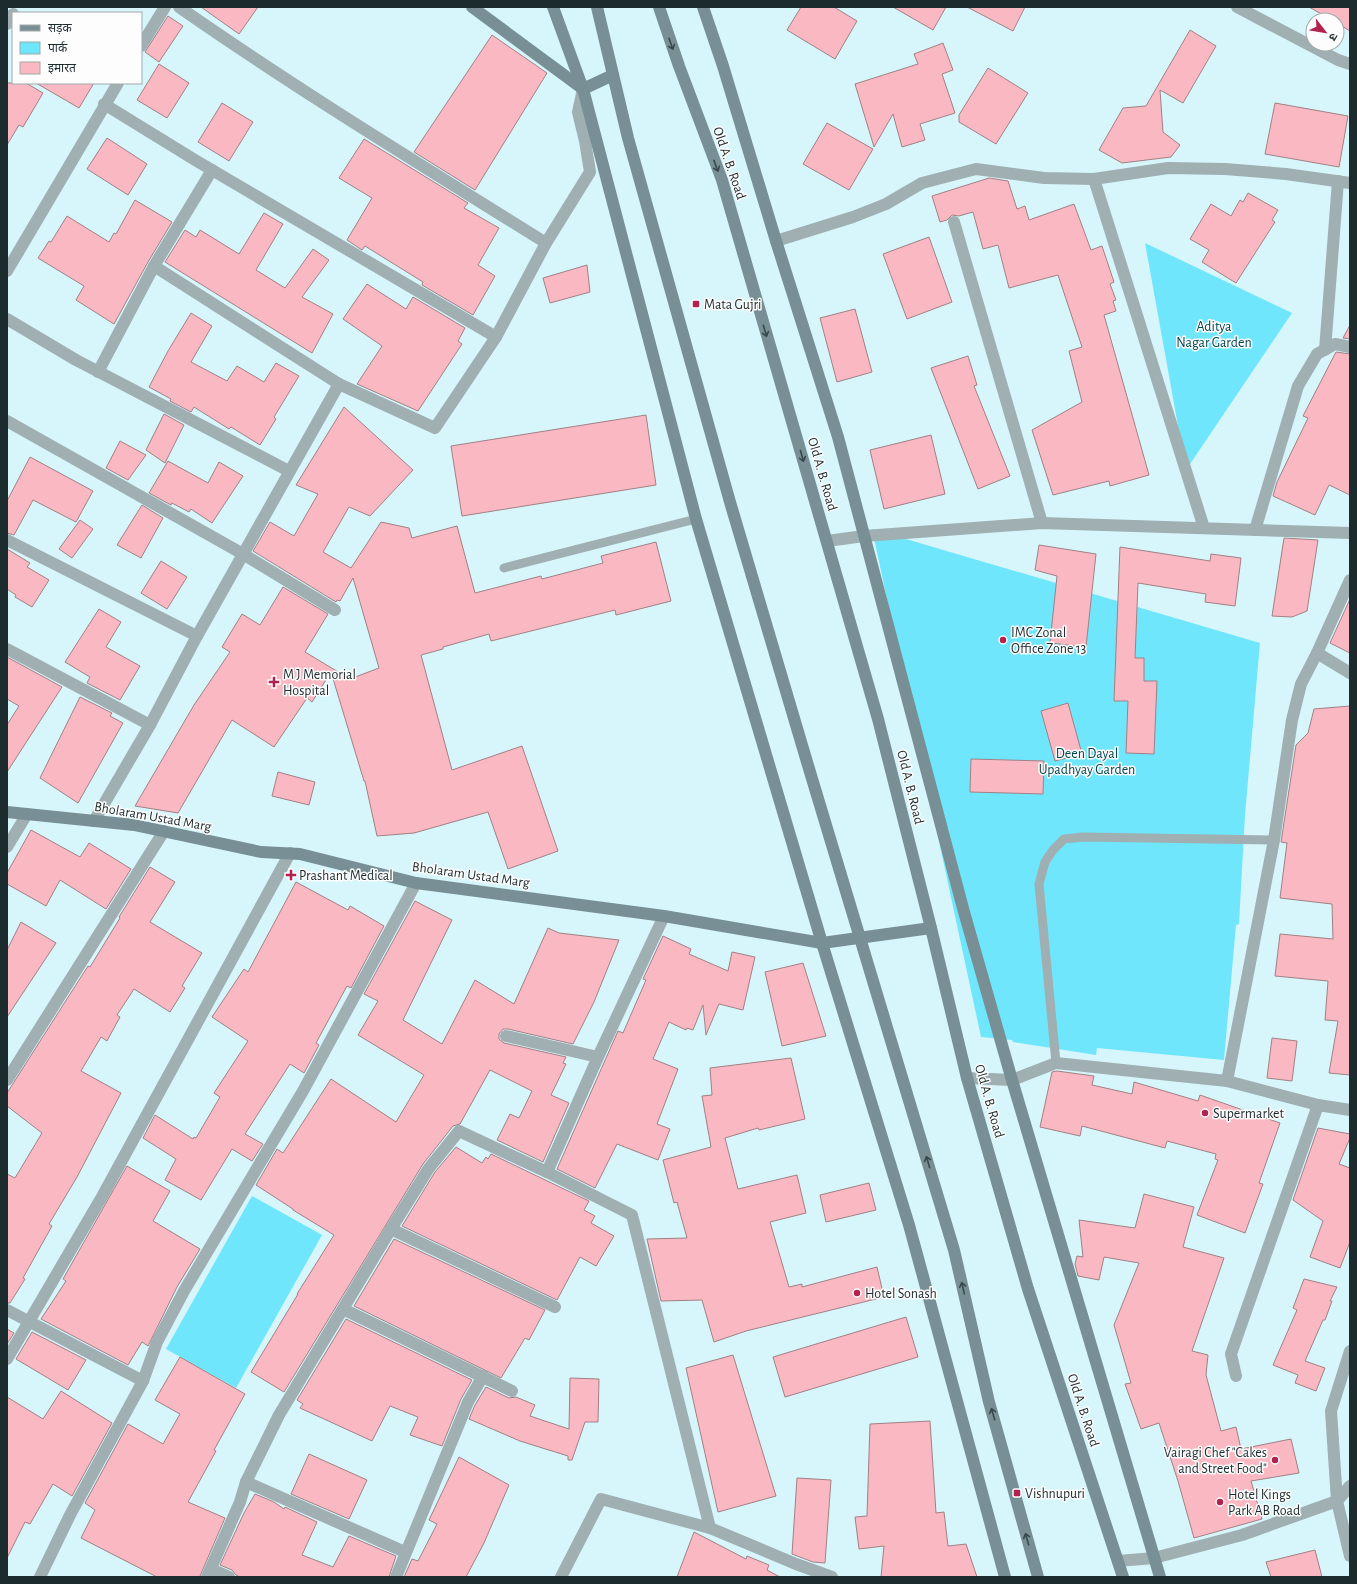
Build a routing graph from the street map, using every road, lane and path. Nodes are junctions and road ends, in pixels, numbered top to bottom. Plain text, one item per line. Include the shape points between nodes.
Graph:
1 (166, 7) edge
2 (179, 7) edge
3 (472, 7) edge
4 (553, 7) edge
5 (597, 7) edge
6 (659, 7) edge
7 (703, 7) edge
8 (1237, 7) edge
9 (12, 15) edge
10 (7, 24) edge
11 (142, 44) edge
12 (1350, 64) edge
13 (613, 75) junction
14 (117, 84) edge
15 (583, 89) junction
16 (104, 104) junction
17 (212, 170) junction
18 (1094, 179) junction
19 (1344, 182) edge
20 (954, 222) dead end
21 (776, 242) junction
22 (546, 243) junction
23 (11, 252) edge
24 (154, 266) junction
25 (7, 271) edge
26 (7, 319) edge
27 (496, 337) junction
28 (1350, 347) edge
29 (1325, 350) junction
30 (98, 372) junction
31 (339, 384) junction
32 (7, 421) edge
33 (289, 471) junction
34 (696, 519) junction
35 (1042, 523) junction
36 (1204, 528) junction
37 (1255, 530) junction
38 (1350, 533) edge
39 (864, 536) junction
40 (7, 540) edge
41 (827, 541) junction
42 (243, 554) junction
43 (504, 568) dead end
44 (1350, 580) edge
45 (335, 610) dead end
46 (197, 636) junction
47 (7, 649) edge
48 (1317, 653) junction
49 (1350, 673) edge
50 (150, 725) junction
51 (7, 812) edge
52 (27, 814) junction
53 (94, 821) junction
54 (164, 832) junction
55 (1274, 840) junction
56 (7, 846) edge
57 (290, 853) junction
58 (416, 883) junction
59 (664, 916) junction
60 (931, 928) junction
61 (861, 938) junction
62 (822, 943) junction
63 (506, 1036) dead end
64 (598, 1058) junction
65 (1056, 1063) junction
66 (967, 1078) junction
67 (7, 1080) edge
68 (1012, 1080) junction
69 (1227, 1081) junction
70 (1318, 1105) junction
71 (1350, 1110) edge
72 (547, 1172) junction
73 (391, 1229) junction
74 (555, 1307) dead end
75 (342, 1309) junction
76 (7, 1310) edge
77 (29, 1322) junction
78 (1350, 1351) edge
79 (7, 1359) edge
80 (483, 1376) junction
81 (1236, 1376) dead end
82 (143, 1382) junction
83 (512, 1391) dead end
84 (246, 1482) junction
85 (1350, 1486) edge
86 (1337, 1501) junction
87 (710, 1528) junction
88 (405, 1552) junction
89 (1350, 1556) edge
90 (1154, 1558) junction
91 (1118, 1561) junction
92 (209, 1573) edge
93 (40, 1577) edge
94 (230, 1577) edge
95 (396, 1577) edge
96 (561, 1577) edge
97 (832, 1577) edge
98 (1005, 1577) edge
99 (1038, 1577) edge
100 (1123, 1577) edge
101 (1160, 1577) edge

1 - 11 street
2 - 22 street via 346,118
3 - 15 street
4 - 15 street
5 - 13 street
6 -> 41 street, Old A. B. Road via 722,180
7 - 21 street
8 - 12 street
9 - 10 street
13 - 15 street
13 - 61 street via 628,138 732,509
14 - 16 street
15 - 22 street via 578,112 590,172
15 - 34 street
16 - 17 street
16 - 23 street
17 - 24 street
17 - 27 street
18 - 19 street via 1168,168 1224,169
18 - 21 street via 1044,178 976,169 922,183 886,204
18 - 36 street
19 - 29 street
20 - 35 street
21 - 39 street via 838,437
22 - 27 street
23 - 25 street
24 - 30 street
24 - 31 street
26 - 30 street
27 - 31 street via 435,428
28 - 29 street via 1335,344
29 - 37 street via 1317,354 1298,386
30 - 33 street
31 - 33 street
32 - 42 street
33 - 42 street
34 - 43 lane
34 - 62 street
35 - 36 street
35 - 39 street
36 - 37 street
37 - 38 street
39 - 41 street
39 - 68 street via 962,904
40 - 46 street
41 - 60 street, Old A. B. Road via 878,719
42 - 45 street
42 - 46 street
44 - 48 street
46 - 50 street
47 - 50 street
48 - 49 street
48 - 55 street via 1301,684 1292,720
50 - 53 street
51 - 52 street, Bholaram Ustad Marg
52 - 53 street, Bholaram Ustad Marg
52 - 56 street
53 - 54 street, Bholaram Ustad Marg
54 - 57 street, Bholaram Ustad Marg via 261,852
54 - 67 street
55 - 65 lane via 1083,837 1064,839 1053,850 1045,862 1039,884
55 - 69 street
57 - 58 street, Bholaram Ustad Marg
57 - 77 street via 103,1195
58 - 59 street, Bholaram Ustad Marg
58 - 82 street via 303,1090 184,1291 157,1342
59 - 62 street, Bholaram Ustad Marg
59 - 64 street
60 - 61 street, Bholaram Ustad Marg
60 - 66 street, Old A. B. Road
61 - 62 street, Bholaram Ustad Marg
99 -> 61 street via 989,1402 954,1250
62 - 98 street via 909,1225
63 - 64 street
64 - 72 street
65 - 68 street
65 - 69 street
66 - 68 street
66 - 91 street, Old A. B. Road via 1028,1289
68 - 90 street
69 - 70 street
70 - 71 street
70 - 81 street via 1231,1354
72 - 73 street via 459,1131 429,1168
72 - 87 street via 632,1215
73 - 74 street
73 - 75 street
75 - 80 street
75 - 84 street via 279,1415
76 - 77 street
77 - 79 street
77 - 82 street
78 - 86 street via 1331,1411
80 - 83 street
80 - 88 street via 468,1402
82 - 93 street via 70,1515
84 - 88 street
84 - 92 street
85 - 86 street
86 - 89 street
86 - 90 street via 1242,1534
87 - 96 street via 601,1499
87 - 97 street
88 - 95 street
90 - 91 street
90 - 101 street
91 - 100 street, Old A. B. Road
92 - 94 street

